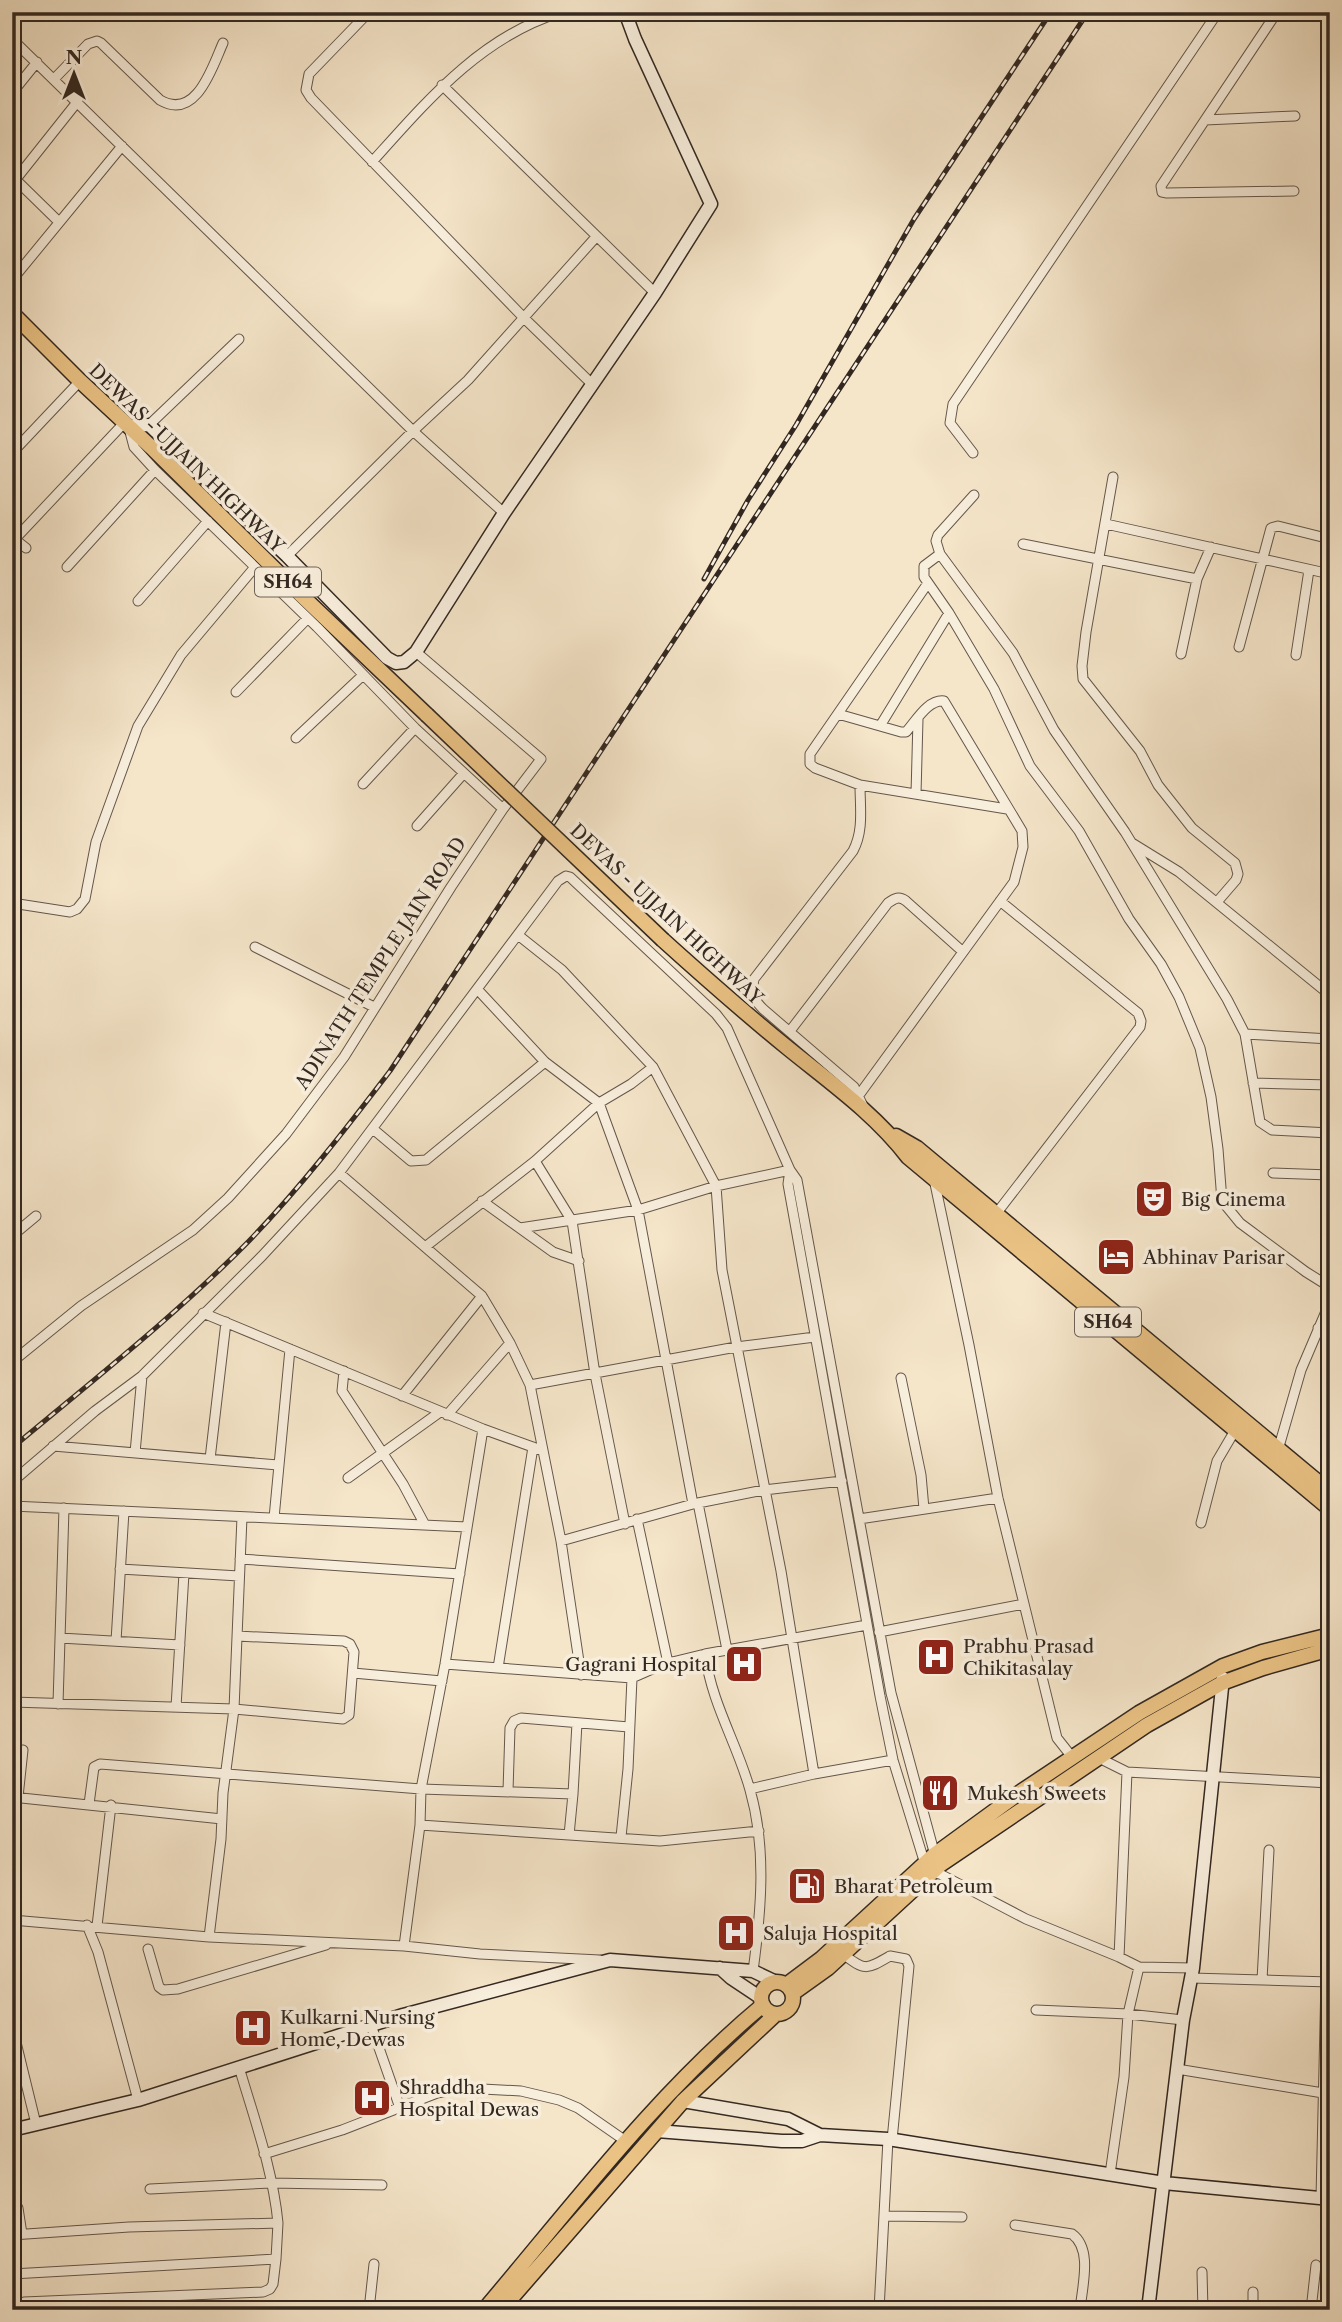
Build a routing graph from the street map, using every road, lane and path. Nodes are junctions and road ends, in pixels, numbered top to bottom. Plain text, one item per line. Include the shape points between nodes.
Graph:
1 (369, 12) edge
2 (562, 12) edge
3 (625, 12) edge
4 (1218, 12) edge
5 (1277, 12) edge
6 (12, 38) edge
7 (223, 43) dead end
8 (37, 62) junction
9 (55, 78) junction
10 (442, 85) junction
11 (12, 93) edge
12 (78, 101) junction
13 (1295, 116) dead end
14 (1205, 120) junction
15 (122, 146) junction
16 (372, 162) junction
17 (14, 178) edge
18 (1294, 191) dead end
19 (59, 222) junction
20 (596, 237) junction
21 (12, 280) edge
22 (655, 293) junction
23 (12, 313) edge
24 (524, 318) junction
25 (239, 339) dead end
26 (79, 381) junction
27 (593, 384) junction
28 (127, 424) junction
29 (149, 425) junction
30 (413, 431) junction
31 (12, 434) edge
32 (23, 441) junction
33 (12, 453) edge
34 (973, 453) dead end
35 (155, 470) junction
36 (1113, 477) dead end
37 (974, 495) dead end
38 (503, 513) junction
39 (208, 521) junction
40 (1106, 524) junction
41 (13, 538) edge
42 (1330, 539) edge
43 (1023, 544) dead end
44 (1211, 547) junction
45 (26, 548) dead end
46 (940, 554) junction
47 (287, 556) junction
48 (1263, 558) junction
49 (1098, 560) junction
50 (67, 567) dead end
51 (255, 567) junction
52 (1309, 570) junction
53 (1330, 574) edge
54 (1197, 579) junction
55 (928, 583) junction
56 (138, 601) dead end
57 (949, 614) junction
58 (307, 619) junction
59 (1239, 647) dead end
60 (416, 652) junction
61 (1181, 654) dead end
62 (1296, 655) dead end
63 (363, 675) junction
64 (236, 692) dead end
65 (838, 714) junction
66 (428, 715) joint
67 (918, 719) junction
68 (880, 726) junction
69 (415, 728) junction
70 (296, 738) dead end
71 (464, 773) junction
72 (363, 784) dead end
73 (860, 785) junction
74 (916, 794) junction
75 (503, 809) junction
76 (1007, 809) junction
77 (417, 826) dead end
78 (1131, 842) junction
79 (1000, 901) junction
80 (1217, 902) junction
81 (12, 903) edge
82 (518, 935) junction
83 (255, 947) dead end
84 (962, 951) junction
85 (478, 990) junction
86 (1330, 995) edge
87 (374, 1007) junction
88 (790, 1031) junction
89 (1245, 1034) junction
90 (1330, 1039) edge
91 (545, 1062) junction
92 (653, 1067) junction
93 (1253, 1083) junction
94 (1330, 1085) edge
95 (862, 1102) junction
96 (599, 1103) junction
97 (373, 1129) junction
98 (889, 1132) junction
99 (1330, 1133) edge
100 (536, 1161) junction
101 (790, 1170) junction
102 (339, 1173) junction
103 (1273, 1173) dead end
104 (1330, 1175) edge
105 (934, 1177) junction
106 (716, 1186) junction
107 (482, 1201) junction
108 (638, 1209) junction
109 (996, 1214) junction
110 (36, 1216) dead end
111 (572, 1221) junction
112 (520, 1228) junction
113 (12, 1236) edge
114 (425, 1247) junction
115 (579, 1261) junction
116 (1330, 1287) edge
117 (482, 1296) junction
118 (1330, 1302) edge
119 (203, 1313) junction
120 (226, 1322) junction
121 (1318, 1328) junction
122 (1330, 1336) edge
123 (815, 1338) junction
124 (510, 1343) junction
125 (736, 1347) junction
126 (290, 1349) junction
127 (665, 1359) junction
128 (12, 1362) edge
129 (344, 1371) junction
130 (595, 1374) junction
131 (142, 1376) junction
132 (901, 1378) dead end
133 (530, 1385) junction
134 (402, 1396) junction
135 (444, 1413) junction
136 (1239, 1424) junction
137 (483, 1429) junction
138 (53, 1446) junction
139 (537, 1448) junction
140 (1278, 1450) junction
141 (135, 1453) junction
142 (383, 1453) junction
143 (210, 1459) junction
144 (278, 1465) junction
145 (348, 1478) dead end
146 (842, 1480) junction
147 (12, 1482) edge
148 (764, 1490) junction
149 (1330, 1492) edge
150 (998, 1497) junction
151 (695, 1503) junction
152 (12, 1506) edge
153 (64, 1508) junction
154 (924, 1509) junction
155 (1330, 1509) edge
156 (124, 1511) junction
157 (242, 1517) junction
158 (274, 1518) junction
159 (637, 1519) junction
160 (859, 1519) junction
161 (1201, 1523) dead end
162 (625, 1524) junction
163 (425, 1525) junction
164 (467, 1528) junction
165 (561, 1541) junction
166 (240, 1559) junction
167 (120, 1569) junction
168 (184, 1573) junction
169 (460, 1574) junction
170 (239, 1576) junction
171 (1024, 1604) junction
172 (867, 1625) junction
173 (879, 1632) junction
174 (1330, 1635) edge
175 (237, 1636) junction
176 (60, 1638) junction
177 (791, 1638) junction
178 (116, 1641) junction
179 (180, 1645) junction
180 (1330, 1649) edge
181 (727, 1650) junction
182 (705, 1654) junction
183 (668, 1663) junction
184 (445, 1664) junction
185 (1223, 1666) junction
186 (498, 1668) junction
187 (353, 1673) junction
188 (581, 1675) junction
189 (632, 1678) junction
190 (442, 1681) junction
191 (1223, 1683) junction
192 (12, 1702) edge
193 (58, 1704) junction
194 (176, 1707) junction
195 (234, 1709) junction
196 (577, 1723) junction
197 (629, 1727) junction
198 (23, 1751) dead end
199 (1072, 1757) junction
200 (1097, 1757) junction
201 (893, 1760) junction
202 (1127, 1772) junction
203 (225, 1774) junction
204 (814, 1774) junction
205 (1211, 1777) junction
206 (1330, 1783) edge
207 (750, 1788) junction
208 (421, 1789) junction
209 (508, 1791) junction
210 (573, 1794) junction
211 (15, 1797) edge
212 (89, 1804) junction
213 (111, 1805) junction
214 (1330, 1806) edge
215 (222, 1819) junction
216 (420, 1825) junction
217 (760, 1831) junction
218 (569, 1835) junction
219 (621, 1838) junction
220 (1269, 1850) dead end
221 (934, 1866) junction
222 (12, 1920) edge
223 (92, 1926) junction
224 (209, 1937) junction
225 (332, 1943) junction
226 (404, 1946) junction
227 (148, 1949) dead end
228 (843, 1954) junction
229 (1119, 1957) junction
230 (610, 1960) junction
231 (720, 1967) junction
232 (1139, 1967) junction
233 (753, 1971) junction
234 (1192, 1973) junction
235 (1262, 1980) junction
236 (1328, 1982) edge
237 (785, 1986) junction
238 (767, 2006) junction
239 (1036, 2010) dead end
240 (1128, 2014) junction
241 (1183, 2020) junction
242 (371, 2025) junction
243 (12, 2026) edge
244 (1327, 2043) edge
245 (239, 2067) junction
246 (1177, 2069) junction
247 (1323, 2093) junction
248 (138, 2100) junction
249 (683, 2101) junction
250 (400, 2108) junction
251 (36, 2123) junction
252 (12, 2130) edge
253 (657, 2130) junction
254 (820, 2135) junction
255 (890, 2139) junction
256 (626, 2142) junction
257 (264, 2154) junction
258 (1110, 2174) junction
259 (271, 2183) junction
260 (1164, 2183) junction
261 (382, 2185) dead end
262 (150, 2189) dead end
263 (1325, 2198) edge
264 (12, 2202) edge
265 (884, 2216) junction
266 (962, 2217) dead end
267 (278, 2222) junction
268 (1015, 2225) dead end
269 (17, 2235) edge
270 (276, 2259) junction
271 (374, 2264) dead end
272 (1316, 2265) dead end
273 (1202, 2272) dead end
274 (12, 2274) edge
275 (1253, 2292) dead end
276 (125, 2298) junction
277 (24, 2302) dead end
278 (137, 2309) edge
279 (369, 2310) edge
280 (484, 2310) edge
281 (501, 2310) edge
282 (879, 2310) edge
283 (1080, 2310) edge
284 (1148, 2310) edge
285 (1203, 2310) edge
286 (1254, 2310) edge
287 (1311, 2310) edge

1 - 16 street via 309,74 306,90
2 - 10 street via 518,30
3 - 22 street via 711,204
4 - 34 street via 953,404 950,424
5 - 14 street
6 - 8 street
7 - 9 street via 201,90 182,105 160,100 97,41
8 - 9 street
8 - 11 street
9 - 12 street
10 - 16 street
10 - 20 street
12 - 15 street
12 - 17 street
13 - 14 street
14 - 18 street via 1164,179 1162,192
15 - 19 street
15 - 30 street
16 - 24 street
17 - 19 street
19 - 21 street
20 - 22 street
20 - 24 street
22 - 27 street
23 - 26 main road, DEWAS - UJJAIN HIGHWAY / SH64
24 - 27 street
24 - 30 street
25 - 29 street
26 - 28 main road, DEWAS - UJJAIN HIGHWAY / SH64
26 - 32 street
27 - 38 street
28 - 29 street
28 - 35 street via 134,447
28 - 41 street
28 - 66 main road, DEWAS - UJJAIN HIGHWAY / SH64
29 - 47 street
30 - 38 street
30 - 47 street
31 - 32 street
32 - 33 street
35 - 39 street
35 - 50 street
36 - 40 street
37 - 46 street via 938,535
38 - 60 street
39 - 51 street
39 - 56 street
40 - 44 street
40 - 49 street
41 - 45 street
42 - 48 street via 1278,526 1268,533
43 - 49 street
44 - 48 street
44 - 54 street
46 - 55 street via 924,566
46 - 78 street via 1013,653 1054,730
47 - 60 street via 387,658 404,662
48 - 52 street
48 - 59 street
49 - 54 street
49 - 80 street via 1083,678 1192,828 1235,863 1236,880
51 - 58 street
51 - 81 street via 181,655 138,726 96,842 85,899 70,912
52 - 53 street
52 - 62 street
54 - 61 street
55 - 57 street
55 - 65 street
57 - 68 street
57 - 116 street via 994,689 1030,766 1079,831 1179,996 1200,1048 1211,1097 1222,1201 1240,1223
58 - 63 street
58 - 64 street
60 - 75 street, ADINATH TEMPLE JAIN ROAD via 541,759
63 - 69 street
63 - 70 street
65 - 68 street
65 - 73 street via 810,754 810,764
66 - 95 main road, DEVAS - UJJAIN HIGHWAY / SH64, bridge via 707,979 839,1089
67 - 68 street via 906,732
67 - 74 street
67 - 76 street via 932,703 944,701
69 - 71 street
69 - 72 street
71 - 75 street
71 - 77 street
73 - 74 street
73 - 88 street via 861,828 853,851 754,979 754,1000
74 - 76 street
75 - 87 street, ADINATH TEMPLE JAIN ROAD
76 - 79 street via 1022,831 1023,847 1014,882
78 - 80 street
78 - 89 street
79 - 84 street
79 - 109 street via 1138,1013 1141,1021
80 - 86 street
82 - 85 street
82 - 92 street via 562,970
82 - 101 street via 558,881 565,876 575,880 721,1021
83 - 87 street
84 - 88 street via 906,901 894,899
84 - 95 street
85 - 91 street
85 - 97 street
87 - 128 street, ADINATH TEMPLE JAIN ROAD via 344,1057 286,1134 228,1198 193,1230 81,1306
88 - 95 street via 854,1087
89 - 90 street
89 - 93 street
91 - 96 street
91 - 97 street via 426,1160 411,1161
92 - 96 street
92 - 106 street
93 - 94 street
93 - 99 street via 1260,1122 1265,1127
95 - 98 main road, DEVAS - UJJAIN HIGHWAY / SH64
96 - 100 street
96 - 108 street
97 - 102 street
98 - 105 main road, DEVAS - UJJAIN HIGHWAY / SH64 via 908,1157
98 - 109 main road, DEVAS - UJJAIN HIGHWAY / SH64 via 917,1148
100 - 107 street
100 - 111 street
101 - 106 street
101 - 123 street via 788,1184
101 - 160 street via 797,1180
102 - 114 street
102 - 119 street
103 - 104 street
105 - 136 main road, DEVAS - UJJAIN HIGHWAY / SH64
105 - 150 street
106 - 108 street
106 - 125 street via 722,1270
107 - 112 street
107 - 114 street
108 - 111 street
108 - 127 street
109 - 136 main road, DEVAS - UJJAIN HIGHWAY / SH64
110 - 113 street
111 - 112 street
111 - 115 street
112 - 115 street via 553,1252
114 - 117 street
115 - 130 street
117 - 124 street
117 - 134 street
118 - 121 street
119 - 120 street
119 - 131 street
120 - 126 street
120 - 143 street
121 - 122 street
121 - 140 street
123 - 125 street
123 - 146 street
124 - 133 street
124 - 135 street
125 - 127 street
125 - 148 street
126 - 129 street
126 - 144 street
127 - 130 street
127 - 151 street
129 - 134 street
129 - 142 street via 342,1391
130 - 133 street
130 - 162 street
131 - 138 street
131 - 141 street
132 - 154 street
133 - 139 street
134 - 135 street
135 - 137 street
135 - 142 street
136 - 140 main road, DEVAS - UJJAIN HIGHWAY / SH64
136 - 155 main road, DEVAS - UJJAIN HIGHWAY / SH64
136 - 161 street via 1217,1461
137 - 139 street
137 - 164 street
138 - 141 street
138 - 147 street
139 - 165 street
139 - 186 street
140 - 149 main road, DEVAS - UJJAIN HIGHWAY / SH64
141 - 143 street
142 - 145 street
142 - 163 street
143 - 144 street
144 - 158 street
146 - 148 street
146 - 172 street
148 - 151 street
148 - 177 street
150 - 154 street
150 - 171 street
151 - 159 street
151 - 181 street
152 - 153 street
153 - 156 street
153 - 176 street
154 - 160 street
156 - 157 street
156 - 167 street
157 - 158 street
157 - 166 street
158 - 163 street
159 - 162 street
159 - 183 street
160 - 173 street
162 - 165 street
163 - 164 street
164 - 169 street
165 - 188 street
166 - 169 street
166 - 170 street
167 - 168 street
167 - 178 street
168 - 170 street
168 - 179 street
169 - 184 street
170 - 175 street
171 - 173 street
171 - 199 street via 1057,1738
172 - 177 street
172 - 201 street
173 - 221 street
174 - 185 main road
175 - 187 street via 344,1641 354,1652
175 - 195 street
176 - 178 street
176 - 193 street
177 - 181 street
177 - 204 street
178 - 179 street
179 - 194 street
180 - 191 main road
181 - 182 street
182 - 183 street
182 - 207 street via 716,1703
183 - 189 street
184 - 186 street
184 - 190 street
185 - 191 street
185 - 199 main road via 1149,1706
186 - 188 street
187 - 190 street
187 - 195 street via 351,1709 343,1718
188 - 189 street
189 - 197 street
190 - 208 street
191 - 200 main road
191 - 205 street
192 - 193 street
193 - 194 street
194 - 195 street
195 - 203 street
196 - 197 street
196 - 209 street via 514,1721
196 - 210 street
197 - 219 street
198 - 211 street
199 - 221 main road
200 - 202 street
200 - 221 main road
201 - 204 street
201 - 221 street
202 - 205 street
202 - 229 street
203 - 208 street
203 - 212 street via 100,1764 91,1775
203 - 215 street
204 - 207 street
205 - 206 street
205 - 234 street
207 - 217 street
208 - 209 street
208 - 216 street
209 - 210 street
210 - 218 street
211 - 212 street
212 - 213 street
213 - 215 street
213 - 223 street
214 - 236 street
215 - 224 street
216 - 218 street
216 - 226 street
217 - 219 street via 660,1841
217 - 233 street via 760,1917
218 - 219 street
220 - 235 street
221 - 228 main road
221 - 229 street via 1026,1919
221 - 237 main road
222 - 223 street
223 - 224 street
223 - 248 street
224 - 225 street
225 - 226 street
225 - 227 street via 163,1990
226 - 230 street
228 - 237 main road via 815,1978
228 - 255 street via 863,1968 890,1956 906,1959 909,1966
229 - 232 street
230 - 231 street
230 - 242 street
231 - 233 street
231 - 238 street
232 - 234 street
232 - 240 street
233 - 237 street
234 - 235 street
234 - 241 street
235 - 236 street
236 - 244 street
237 - 238 main road via 769,1984 763,1990
237 - 238 main road via 792,2004 789,2009
238 - 249 main road
238 - 256 main road via 735,2029
239 - 240 street
240 - 241 street
240 - 258 street
241 - 246 street
242 - 245 street
242 - 250 street
243 - 251 street
244 - 247 street
245 - 248 street
245 - 257 street
246 - 247 street
246 - 260 street
247 - 263 street
248 - 251 street
249 - 253 main road
249 - 254 street via 788,2119
250 - 256 street via 464,2088 522,2091 578,2108
250 - 257 street
251 - 252 street
253 - 254 street via 782,2140
253 - 281 main road
254 - 255 street
255 - 258 street
255 - 265 street
256 - 280 main road
257 - 259 street
258 - 260 street
259 - 261 street
259 - 262 street
259 - 267 street
260 - 263 street
260 - 284 street
264 - 269 street via 18,2208
265 - 266 street
265 - 282 street
267 - 269 street
267 - 270 street
268 - 283 street via 1080,2239 1084,2251
270 - 274 street
270 - 276 street via 273,2284 263,2292
271 - 279 street
272 - 287 street
273 - 285 street
275 - 286 street
276 - 277 street
276 - 278 street

